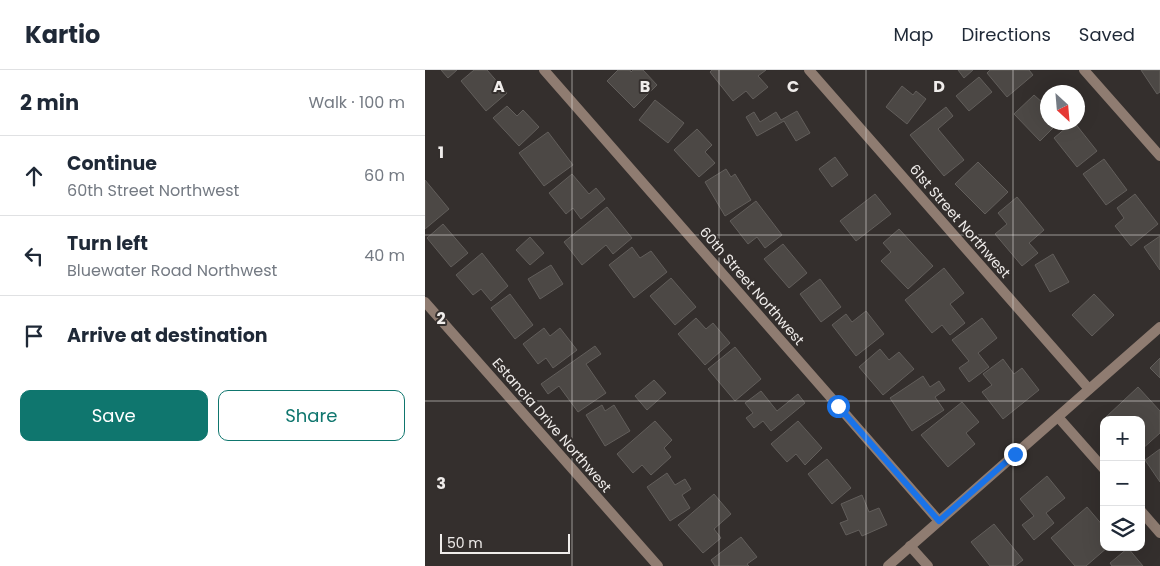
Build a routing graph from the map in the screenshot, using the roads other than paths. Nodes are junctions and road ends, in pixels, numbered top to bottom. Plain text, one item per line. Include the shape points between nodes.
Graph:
1 (544, 70) edge
2 (809, 70) edge
3 (1084, 70) edge
4 (1160, 156) edge
5 (425, 302) edge
6 (1160, 327) edge
7 (1089, 389) junction
8 (1058, 417) junction
9 (1100, 464) edge
10 (1145, 516) edge
11 (939, 521) junction
12 (1160, 533) edge
13 (910, 546) junction
14 (658, 566) edge
15 (888, 566) edge
16 (928, 566) edge

1 - 11 street, 60th Street Northwest
2 - 7 street, 61st Street Northwest
3 - 4 street
5 - 14 street, Estancia Drive Northwest
6 - 7 street
7 - 8 street
8 - 9 street
8 - 11 street
10 - 12 street
11 - 13 street
13 - 15 street
13 - 16 street

